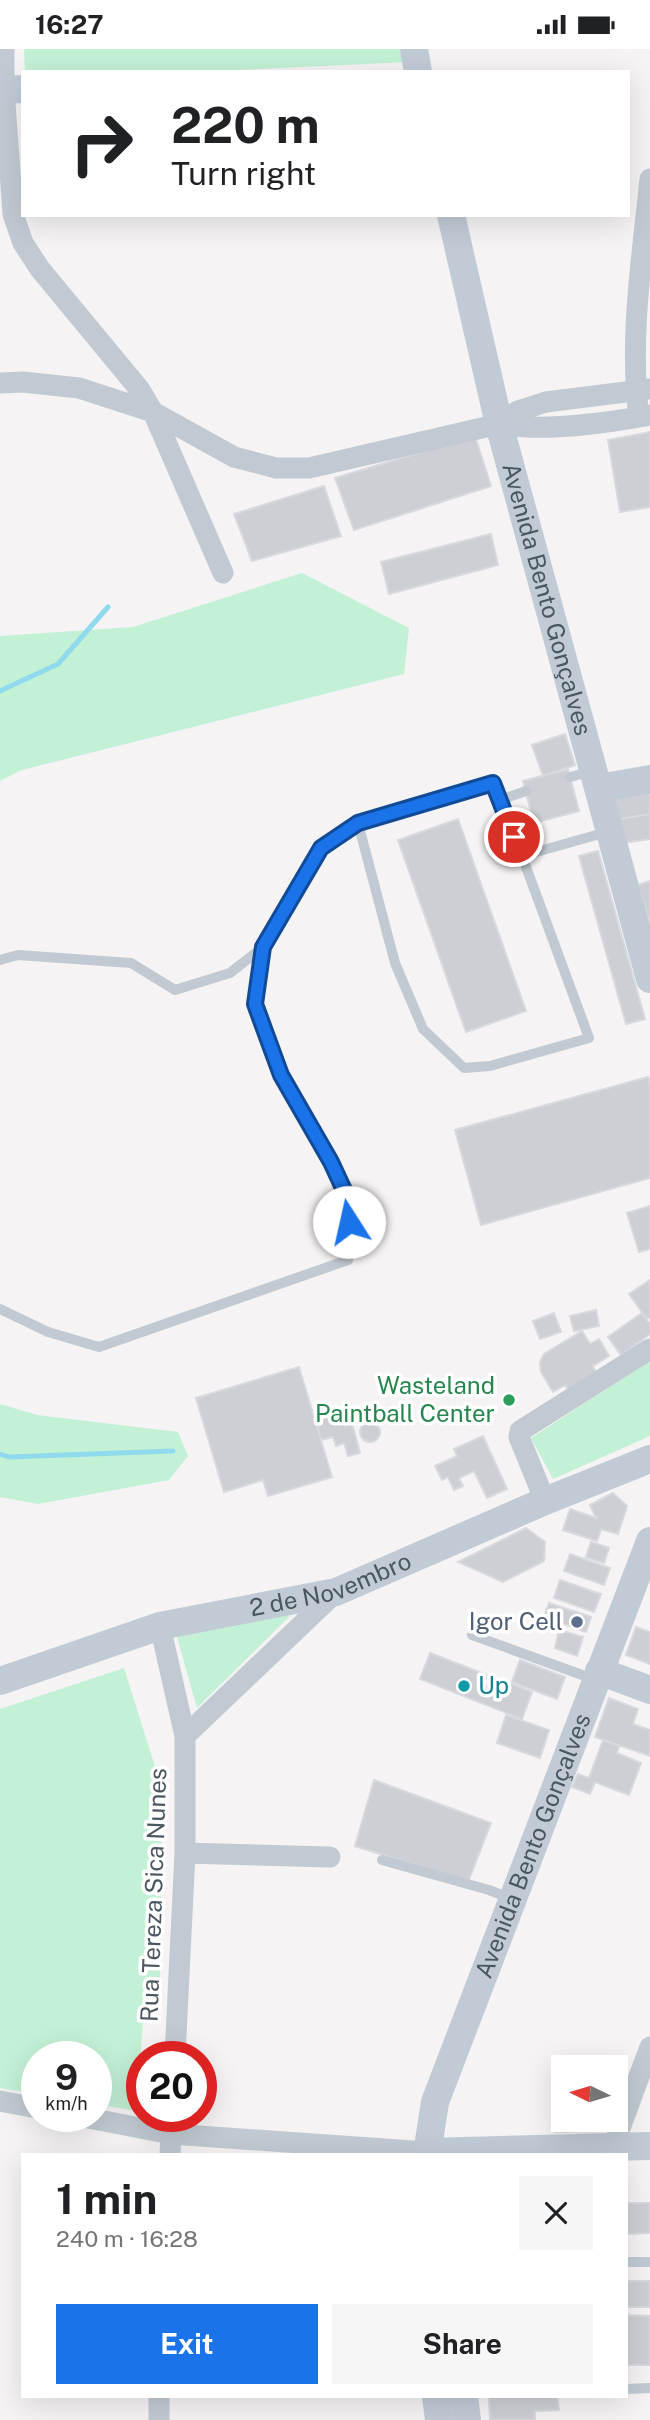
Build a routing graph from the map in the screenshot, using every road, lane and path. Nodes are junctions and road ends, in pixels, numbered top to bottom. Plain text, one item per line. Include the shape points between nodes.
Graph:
1 (4, 49) edge
2 (414, 49) edge
3 (418, 70) edge
4 (9, 89) edge
5 (650, 179) edge
6 (451, 217) edge
7 (0, 383) edge
8 (643, 390) edge
9 (153, 412) junction
10 (645, 416) edge
11 (499, 424) junction
12 (182, 428) junction
13 (174, 461) junction
14 (223, 573) dead end
15 (588, 778) junction
16 (650, 779) edge
17 (526, 791) dead end
18 (500, 800) junction
19 (358, 823) junction
20 (610, 831) junction
21 (522, 856) junction
22 (263, 947) junction
23 (0, 960) edge
24 (650, 979) edge
25 (0, 1309) edge
26 (650, 1349) edge
27 (650, 1459) edge
28 (545, 1501) junction
29 (650, 1541) edge
30 (336, 1592) junction
31 (160, 1626) junction
32 (472, 1635) dead end
33 (597, 1676) junction
34 (0, 1681) edge
35 (650, 1690) edge
36 (185, 1736) junction
37 (185, 1853) junction
38 (330, 1857) dead end
39 (382, 1860) dead end
40 (512, 1899) junction
41 (176, 2041) edge
42 (650, 2047) edge
43 (0, 2101) edge
44 (21, 2105) edge
45 (112, 2123) edge
46 (171, 2135) edge
47 (650, 2146) edge
48 (604, 2150) edge
49 (427, 2153) edge
50 (628, 2262) edge
51 (650, 2262) edge
52 (650, 2388) edge
53 (628, 2389) edge
54 (159, 2398) edge
55 (436, 2398) edge
56 (464, 2398) edge
57 (159, 2420) edge
58 (439, 2420) edge
59 (467, 2420) edge

1 - 4 street
2 - 3 main road
4 - 9 street via 13,214 23,243 141,390
5 - 8 street via 638,278
6 - 11 main road, Avenida Bento Gonçalves
7 - 9 street via 79,387
8 - 10 street
8 - 11 street via 546,402 518,411
9 - 12 street
9 - 13 street
10 - 11 street via 547,427
11 - 12 street via 309,468 276,468 234,457
11 - 15 main road, Avenida Bento Gonçalves
12 - 13 street
13 - 14 street
15 - 16 main road
15 - 20 main road, Avenida Bento Gonçalves
17 - 18 lane
18 - 19 lane via 493,783
18 - 21 lane
19 - 21 lane via 395,963 424,1029 464,1068 490,1066 589,1038
19 - 22 lane via 321,848
20 - 21 lane
20 - 24 main road, Avenida Bento Gonçalves
22 - 23 lane via 230,973 175,990 131,963 18,955
22 - 25 lane via 255,1004 281,1075 350,1203 348,1260 99,1347 48,1332
26 - 28 street via 520,1431
27 - 28 main road, 2 de Novembro
28 - 30 main road, 2 de Novembro
29 - 33 main road, Avenida Bento Gonçalves
30 - 31 main road, 2 de Novembro
30 - 36 street, Rua Tereza Sica Nunes
31 - 34 main road, 2 de Novembro
31 - 36 street, Rua Tereza Sica Nunes
32 - 33 lane
33 - 35 main road
33 - 40 main road, Avenida Bento Gonçalves
36 - 37 street, Rua Tereza Sica Nunes
37 - 38 street
37 - 41 street, Rua Tereza Sica Nunes
39 - 40 lane
40 - 49 main road, Avenida Bento Gonçalves via 435,2102
42 - 48 street
43 - 44 street
45 - 46 street
46 - 49 street
47 - 48 main road
48 - 49 main road
50 - 51 lane
52 - 53 lane
54 - 57 street
55 - 58 main road
56 - 59 main road

